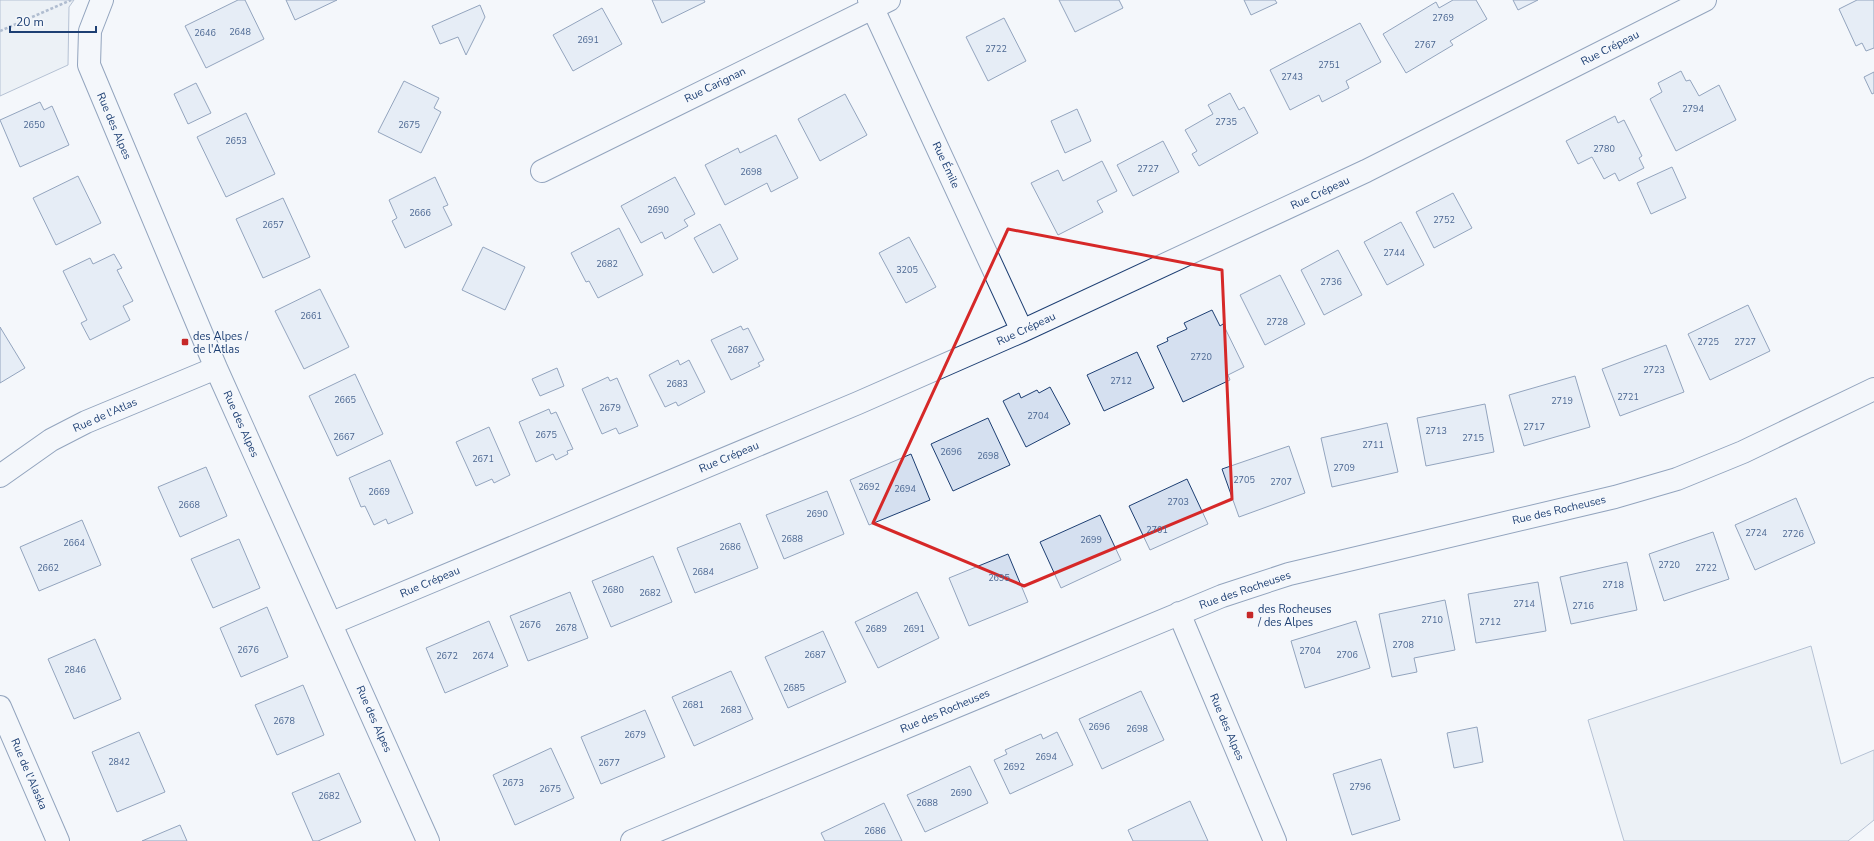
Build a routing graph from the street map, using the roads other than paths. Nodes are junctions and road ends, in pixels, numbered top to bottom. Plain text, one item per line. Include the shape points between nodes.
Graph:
1 (102, 0) edge
2 (1705, 0) edge
3 (877, 2) edge
4 (542, 171) dead end
5 (1022, 331) junction
6 (216, 368) junction
7 (1874, 389) edge
8 (0, 476) edge
9 (1179, 613) junction
10 (332, 623) junction
11 (0, 706) edge
12 (58, 841) edge
13 (428, 841) edge
14 (632, 841) edge
15 (1275, 841) edge

1 - 6 street, Rue des Alpes via 90,31 89,65
2 - 5 street, Rue Crépeau via 1366,171
3 - 4 street, Rue Carignan
3 - 5 street, Rue Émile
5 - 10 street, Rue Crépeau via 858,403
6 - 8 street, Rue de l'Atlas via 86,422 51,440
6 - 10 street, Rue des Alpes
7 - 9 street, Rue des Rocheuses via 1743,452 1677,479 1615,497 1290,574
9 - 14 street, Rue des Rocheuses
9 - 15 street, Rue des Alpes
10 - 13 street, Rue des Alpes
11 - 12 street, Rue de l'Alaska

